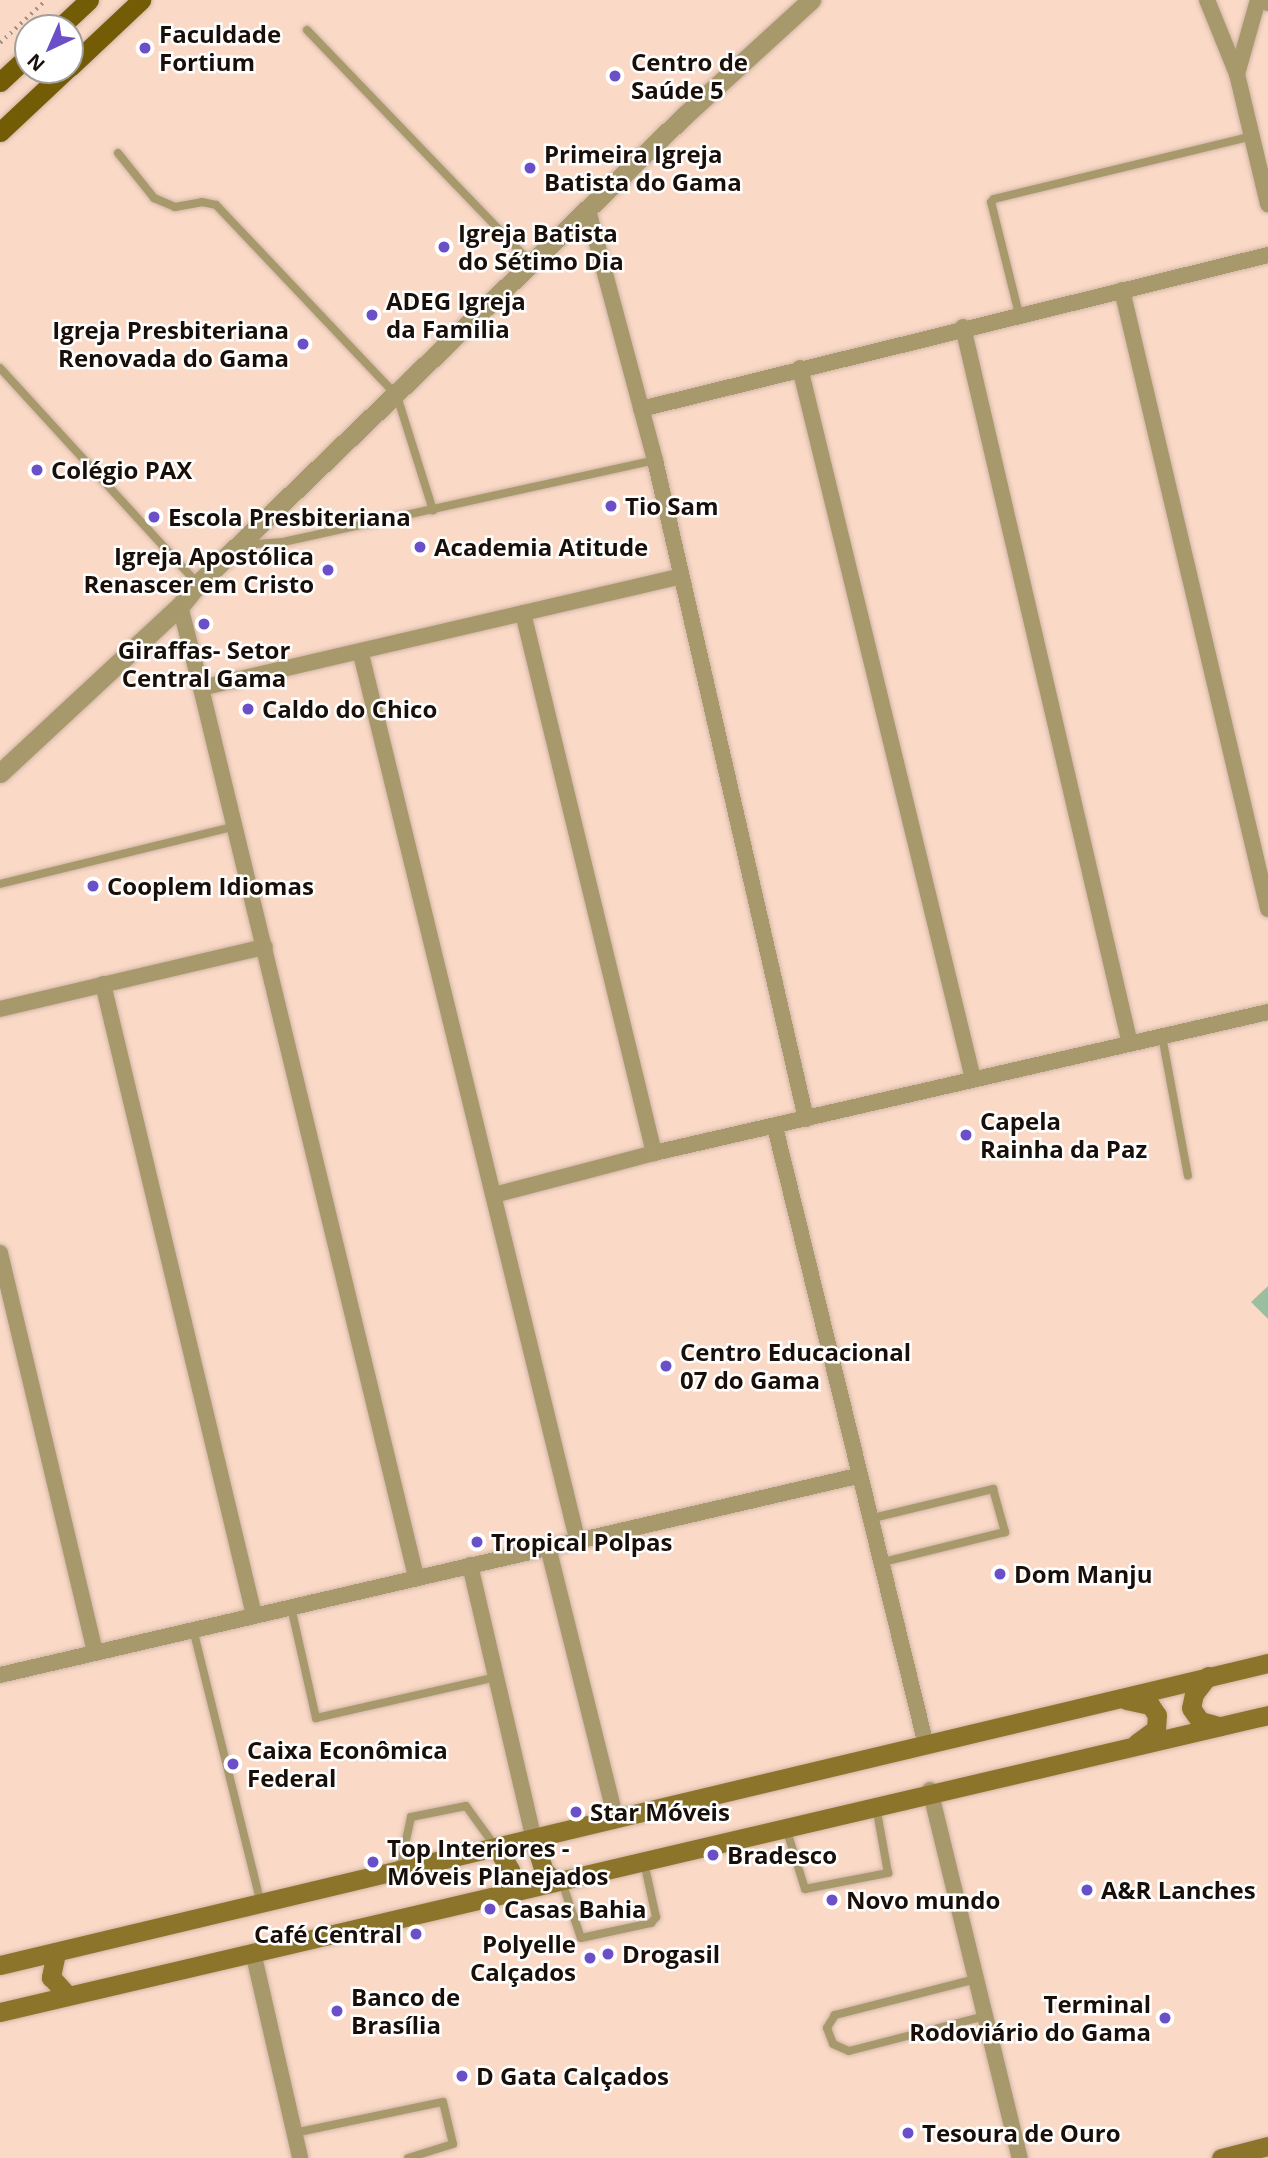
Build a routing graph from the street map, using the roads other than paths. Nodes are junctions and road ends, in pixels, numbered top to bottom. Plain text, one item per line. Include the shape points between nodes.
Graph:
1 (89, 0) edge
2 (141, 0) edge
3 (811, 0) edge
4 (1208, 0) edge
5 (1258, 0) edge
6 (74, 14) edge
7 (307, 30) dead end
8 (84, 53) edge
9 (14, 69) edge
10 (1237, 74) junction
11 (0, 82) edge
12 (51, 84) edge
13 (0, 132) edge
14 (1252, 136) junction
15 (118, 153) dead end
16 (1268, 204) edge
17 (588, 210) junction
18 (1268, 255) edge
19 (532, 265) junction
20 (1122, 290) junction
21 (1019, 314) junction
22 (964, 327) junction
23 (0, 368) edge
24 (800, 368) junction
25 (397, 396) junction
26 (641, 409) junction
27 (655, 460) junction
28 (433, 510) junction
29 (242, 545) junction
30 (681, 576) junction
31 (198, 584) junction
32 (180, 606) junction
33 (523, 613) junction
34 (361, 653) junction
35 (201, 688) junction
36 (0, 773) edge
37 (236, 826) junction
38 (0, 884) edge
39 (1268, 909) edge
40 (265, 947) junction
41 (103, 984) junction
42 (0, 1009) edge
43 (1268, 1012) edge
44 (1162, 1036) junction
45 (1130, 1044) junction
46 (973, 1079) junction
47 (806, 1119) junction
48 (775, 1127) junction
49 (654, 1153) junction
50 (1188, 1176) dead end
51 (494, 1195) junction
52 (0, 1253) edge
53 (857, 1476) junction
54 (868, 1519) junction
55 (577, 1539) junction
56 (548, 1547) junction
57 (880, 1563) junction
58 (470, 1565) junction
59 (416, 1577) junction
60 (291, 1606) junction
61 (254, 1615) junction
62 (193, 1629) junction
63 (95, 1651) junction
64 (1268, 1663) edge
65 (0, 1675) edge
66 (1208, 1676) junction
67 (496, 1677) junction
68 (1110, 1701) junction
69 (1268, 1715) edge
70 (1220, 1726) junction
71 (926, 1745) junction
72 (1124, 1749) junction
73 (930, 1790) junction
74 (875, 1804) junction
75 (615, 1816) junction
76 (786, 1828) junction
77 (534, 1839) junction
78 (497, 1848) junction
79 (644, 1862) junction
80 (400, 1870) junction
81 (558, 1880) junction
82 (508, 1892) junction
83 (261, 1903) junction
84 (253, 1952) junction
85 (56, 1953) junction
86 (0, 1965) edge
87 (976, 1979) junction
88 (67, 1995) junction
89 (0, 2012) edge
90 (986, 2016) junction
91 (294, 2133) junction
92 (1268, 2146) edge
93 (1244, 2153) junction
94 (300, 2158) edge
95 (408, 2158) edge
96 (1020, 2158) edge
97 (1221, 2158) edge
98 (1265, 2158) edge

1 - 6 main road
2 - 8 main road
3 - 17 street
4 - 10 street
5 - 10 street
7 - 19 lane
9 - 11 main road
10 - 14 street
12 - 13 main road
14 - 16 street
14 - 21 lane via 994,199
15 - 25 lane via 154,198 175,207 202,202 216,205
17 - 19 street
17 - 26 street
18 - 20 street
19 - 25 street
20 - 21 street
20 - 39 street
21 - 22 street
22 - 24 street
22 - 45 street
23 - 31 lane
24 - 26 street
24 - 46 street
25 - 28 lane
25 - 29 street
26 - 27 street
27 - 28 lane
27 - 30 street
28 - 29 lane via 283,542
29 - 31 street
30 - 33 street
30 - 47 street
31 - 32 street
32 - 35 street
32 - 36 street
33 - 34 street
33 - 49 street
34 - 35 street
34 - 51 street
35 - 37 street
37 - 38 lane
37 - 40 street
40 - 41 street
40 - 59 street
41 - 42 street
41 - 61 street
43 - 44 street
44 - 45 street
44 - 50 lane
45 - 46 street
46 - 47 street
47 - 48 street
48 - 49 street
48 - 53 street
49 - 51 street
51 - 55 street
52 - 63 street
53 - 54 street
53 - 55 street
54 - 57 street
54 - 57 lane via 993,1489 1000,1513 1005,1532
55 - 56 street
56 - 58 street
56 - 75 street
57 - 71 street
58 - 59 street
58 - 67 street
59 - 60 street
60 - 61 street
60 - 67 lane via 316,1718
61 - 62 street
62 - 63 street
62 - 83 lane
63 - 65 street
64 - 66 main road
66 - 68 main road
66 - 70 main road via 1194,1694 1191,1708 1200,1721
67 - 77 street
68 - 71 main road
68 - 72 main road via 1142,1701 1157,1716 1152,1733
69 - 70 main road
70 - 72 main road
71 - 75 main road
72 - 73 main road
73 - 74 main road
73 - 87 street
74 - 76 main road
74 - 76 lane via 888,1873 806,1889
75 - 77 main road
76 - 79 main road
77 - 78 main road
77 - 81 main road via 544,1871
78 - 80 main road
78 - 80 lane via 467,1806 411,1817
78 - 82 main road via 510,1870
79 - 81 main road
79 - 81 lane via 653,1921 585,1938 578,1936
80 - 83 main road
81 - 82 main road
82 - 84 main road
83 - 85 main road
84 - 88 main road
84 - 91 street
85 - 86 main road
85 - 88 main road via 51,1977
87 - 90 street
87 - 90 lane via 835,2015 827,2028 833,2044 849,2051
88 - 89 main road
90 - 96 street
91 - 94 street
91 - 95 lane via 443,2102 453,2144
92 - 93 main road
93 - 97 main road
93 - 98 main road

